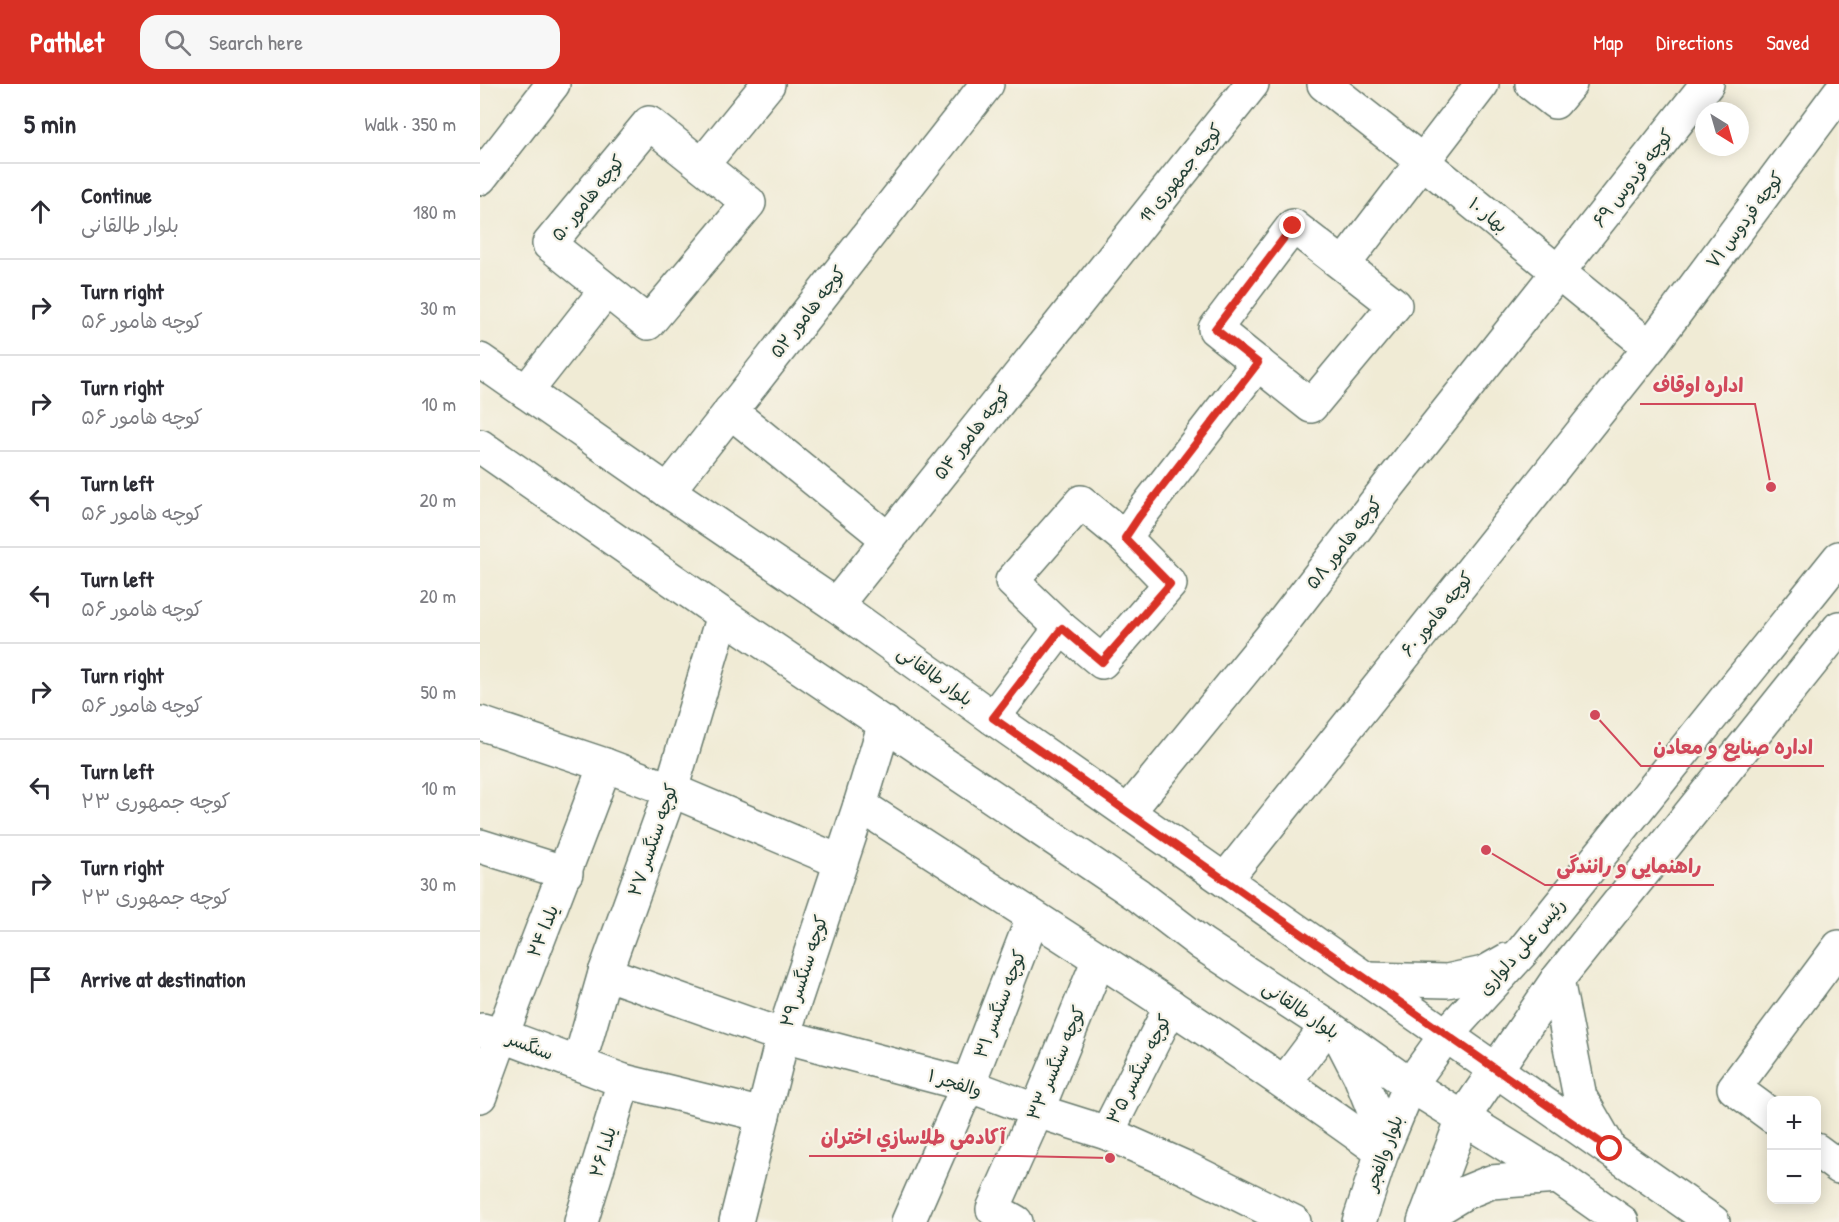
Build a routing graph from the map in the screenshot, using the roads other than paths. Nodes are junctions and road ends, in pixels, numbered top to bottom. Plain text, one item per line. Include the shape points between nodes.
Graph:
1 (553, 84) edge
2 (768, 84) edge
3 (987, 84) edge
4 (1252, 84) edge
5 (1324, 84) edge
6 (1482, 84) edge
7 (1532, 84) edge
8 (1570, 84) edge
9 (1707, 84) edge
10 (1839, 93) edge
11 (1422, 161) junction
12 (702, 165) junction
13 (480, 178) edge
14 (1109, 261) joint
15 (1344, 264) junction
16 (1559, 273) junction
17 (606, 290) junction
18 (1650, 347) junction
19 (480, 360) edge
20 (1258, 363) junction
21 (526, 392) junction
22 (730, 411) junction
23 (482, 452) edge
24 (668, 491) junction
25 (1125, 538) junction
26 (888, 539) junction
27 (1839, 558) edge
28 (836, 605) junction
29 (723, 615) junction
30 (1062, 628) junction
31 (1839, 628) edge
32 (993, 718) junction
33 (480, 723) edge
34 (885, 723) junction
35 (605, 765) junction
36 (671, 790) junction
37 (860, 805) junction
38 (1128, 812) junction
39 (480, 846) edge
40 (841, 862) junction
41 (566, 873) junction
42 (1582, 876) junction
43 (1224, 880) junction
44 (1620, 902) junction
45 (1033, 917) junction
46 (1839, 947) edge
47 (1522, 952) junction
48 (1099, 959) junction
49 (605, 973) junction
50 (1367, 979) junction
51 (1557, 980) junction
52 (1171, 1006) junction
53 (1332, 1030) junction
54 (491, 1032) edge
55 (1446, 1035) junction
56 (783, 1036) junction
57 (579, 1064) junction
58 (1496, 1070) junction
59 (624, 1081) junction
60 (1285, 1082) junction
61 (968, 1085) junction
62 (1410, 1085) junction
63 (480, 1096) edge
64 (1037, 1111) junction
65 (1767, 1112) edge
66 (763, 1115) junction
67 (1462, 1118) junction
68 (1107, 1133) junction
69 (1610, 1149) junction
70 (1382, 1152) junction
71 (1821, 1154) edge
72 (1839, 1167) edge
73 (1558, 1177) junction
74 (1425, 1219) edge
75 (581, 1222) edge
76 (736, 1222) edge
77 (908, 1222) edge
78 (1016, 1222) edge
79 (1294, 1222) edge
80 (1359, 1222) edge
81 (1622, 1222) edge
82 (1713, 1222) edge

1 - 13 street
2 - 12 street
3 - 22 street, کوچه هامور ۵۲
4 - 14 street, کوچه جمهوری 19
5 - 11 street, بهار ۱۰
6 - 11 street
7 - 8 street via 1555,102
9 - 16 street, کوچه فردوس ۶۹
10 - 18 street, کوچه فردوس ۷۱
11 - 15 street
11 - 16 street, بهار ۱۰
12 - 17 street, کوچه هامور ۵۰ via 749,203 648,323
12 - 17 street, کوچه هامور ۵۰ via 649,123 549,244
14 - 26 street, کوچه هامور ۵۴
15 - 20 street via 1293,226 1215,329
15 - 20 street via 1395,305 1311,406
16 - 18 street, بهار ۱۰
16 - 38 street, کوچه هامور ۵۸
17 - 21 street
18 - 43 street, کوچه هامور ۶۰
19 - 21 street, بلوار طالقانی
20 - 25 street
21 - 24 street, بلوار طالقانی
22 - 24 street, کوچه هامور ۵۲
22 - 26 street
23 - 29 street, بلوار طالقانی
24 - 28 street, بلوار طالقانی
25 - 30 street via 1170,584 1102,662
25 - 30 street via 1082,502 1012,582
26 - 28 street, کوچه هامور ۵۴
27 - 42 street, رئیس علی دلواری
28 - 32 street, بلوار طالقانی
29 - 34 street, بلوار طالقانی
29 - 36 street, کوچه سنگسر ۲۷
30 - 32 street
31 - 44 street
32 - 38 street, بلوار طالقانی
33 - 35 street
34 - 37 street, کوچه سنگسر ۲۹
34 - 53 street, بلوار طالقانی
35 - 36 street
35 - 41 street, یلدا ۲۴
36 - 40 street
36 - 49 street, کوچه سنگسر ۲۷
37 - 40 street, کوچه سنگسر ۲۹
37 - 45 street
38 - 43 street, بلوار طالقانی
39 - 41 street
40 - 56 street, کوچه سنگسر ۲۹
41 - 54 street, یلدا ۲۴
42 - 44 street via 1586,891 1596,902
42 - 47 street, رئیس علی دلواری
43 - 50 street, بلوار طالقانی
44 - 51 street
45 - 48 street
45 - 61 street, کوچه سنگسر ۳۱
46 - 65 street via 1734,1088
47 - 50 street via 1484,973 1447,981
47 - 55 street, رئیس علی دلواری
48 - 52 street
48 - 64 street, کوچه سنگسر ۳۳
49 - 56 street, والفجر ۱
49 - 57 street, کوچه سنگسر ۲۷
50 - 55 street, بلوار طالقانی
51 - 58 street
51 - 69 street via 1580,1097
52 - 60 street
52 - 68 street, کوچه سنگسر ۳۵
53 - 60 street
53 - 62 street, بلوار طالقانی
53 - 70 street via 1360,1076 1374,1111
54 - 57 street, سنگسر
54 - 63 street, یلدا ۲۴
55 - 58 street, بلوار طالقانی
55 - 62 street, رئیس علی دلواری
56 - 61 street, والفجر ۱
56 - 66 street, کوچه سنگسر ۲۹
57 - 59 street, سنگسر
58 - 67 street
58 - 69 street, بلوار طالقانی
59 - 66 street, سنگسر
59 - 75 street, یلدا ۲۶
60 - 70 street
61 - 64 street, والفجر ۱
61 - 77 street, کوچه سنگسر ۳۱
62 - 67 street, بلوار طالقانی
62 - 70 street, بلوار والفجر
64 - 68 street, والفجر ۱
64 - 78 street, کوچه سنگسر ۳۳ via 993,1209
66 - 76 street, کوچه سنگسر ۲۹
67 - 73 street, بلوار طالقانی
67 - 74 street
68 - 79 street, والفجر ۱
69 - 82 street, بلوار طالقانی
70 - 80 street, بلوار والفجر
71 - 72 street
73 - 74 street via 1491,1182 1464,1193
73 - 81 street, بلوار طالقانی

